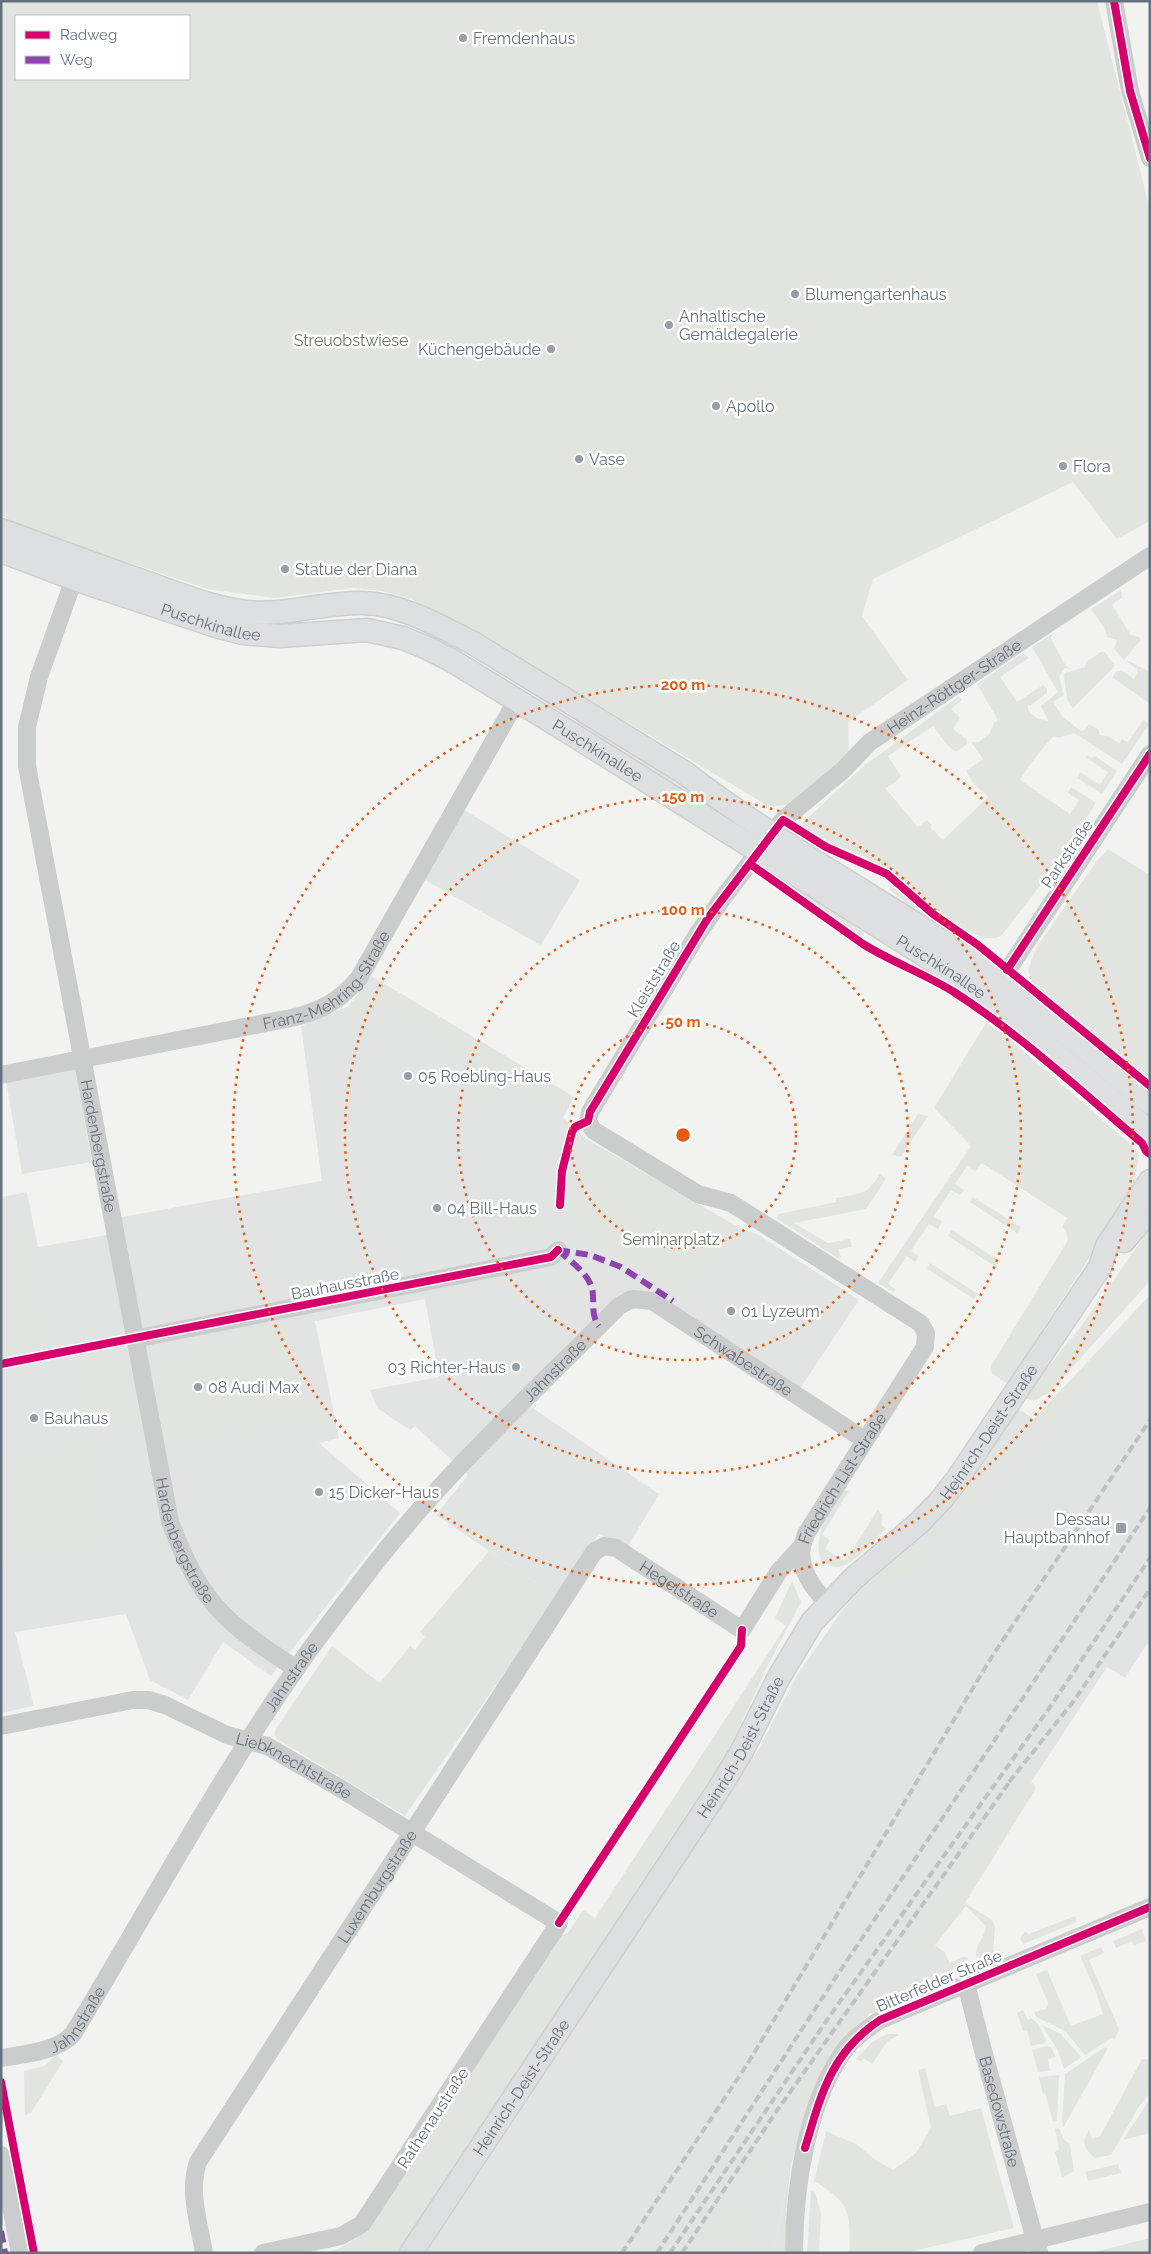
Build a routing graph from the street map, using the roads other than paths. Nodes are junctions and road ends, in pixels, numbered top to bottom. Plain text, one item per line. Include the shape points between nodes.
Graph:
1 (1114, 1) edge
2 (1150, 158) edge
3 (1, 530) edge
4 (1, 551) edge
5 (1150, 556) edge
6 (74, 579) junction
7 (517, 700) junction
8 (1150, 754) edge
9 (766, 842) junction
10 (1000, 982) junction
11 (82, 1060) junction
12 (1, 1075) edge
13 (1150, 1103) edge
14 (1150, 1132) edge
15 (1150, 1181) edge
16 (1150, 1210) edge
17 (558, 1250) dead end
18 (1100, 1267) junction
19 (619, 1306) joint
20 (920, 1323) joint
21 (134, 1339) junction
22 (865, 1440) junction
23 (802, 1546) junction
24 (616, 1548) joint
25 (828, 1604) junction
26 (742, 1630) joint
27 (296, 1669) junction
28 (1, 1726) edge
29 (249, 1740) junction
30 (410, 1833) junction
31 (1150, 1907) edge
32 (559, 1923) joint
33 (966, 1984) junction
34 (1, 2058) edge
35 (1, 2155) edge
36 (1150, 2212) edge
37 (1037, 2246) edge
38 (20, 2253) edge
39 (204, 2253) edge
40 (262, 2253) edge
41 (411, 2253) edge
42 (794, 2253) edge
43 (982, 2253) edge

1 - 2 street via 1130,91
3 - 9 main road, Puschkinallee via 228,608 264,612 362,603 413,614 473,643 685,773
4 - 6 main road, Puschkinallee
5 - 9 street, Heinz-Röttger-Straße via 870,742 842,771 783,820
6 - 7 main road, Puschkinallee via 242,633 280,636 367,630 386,633 434,651
6 - 11 street, Hardenbergstraße via 39,677 27,727 27,766
7 - 9 main road, Puschkinallee
7 - 11 street, Franz-Mehring-Straße via 359,978 339,999 307,1015
8 - 10 street, Parkstraße
9 - 10 main road, Puschkinallee via 958,951
9 - 14 main road, Puschkinallee via 990,999
9 - 20 street, Kleiststraße via 697,935 590,1112 588,1121 592,1130 698,1194 731,1203
10 - 13 main road, Puschkinallee
11 - 12 street, Franz-Mehring-Straße
11 - 21 street, Hardenbergstraße
15 - 18 main road, Heinrich-Deist-Straße via 1107,1246
16 - 18 main road, Heinrich-Deist-Straße via 1109,1261
17 - 21 street, Bauhausstraße via 551,1257
18 - 25 main road, Heinrich-Deist-Straße via 958,1478 931,1510
19 - 22 street, Schwabestraße via 632,1299 652,1301
19 - 27 street, Jahnstraße via 426,1504 374,1564
20 - 22 street, Friedrich-List-Straße via 926,1333 925,1347
21 - 27 street, Hardenbergstraße via 170,1522 182,1551 194,1575 224,1615
22 - 23 street, Friedrich-List-Straße via 806,1534
23 - 25 street via 805,1572
23 - 26 street, Friedrich-List-Straße via 779,1571
24 - 26 street, Hegelstraße
24 - 30 street, Luxemburgstraße via 604,1546 594,1552
25 - 41 main road, Heinrich-Deist-Straße via 799,1642 724,1781
27 - 29 street, Jahnstraße
28 - 29 street, Liebknechtstraße via 133,1700 148,1700 227,1735
29 - 30 street, Liebknechtstraße via 267,1746
29 - 34 street, Jahnstraße via 73,2034 55,2046
30 - 32 street, Liebknechtstraße
30 - 39 street, Luxemburgstraße via 198,2162 193,2192
31 - 33 street, Bitterfelder Straße
32 - 40 street, Rathenaustraße via 367,2219 341,2236
33 - 37 street, Basedowstraße
33 - 42 street, Bitterfelder Straße via 880,2020 848,2045 823,2092 805,2148 798,2183
35 - 38 street
36 - 37 street
37 - 43 street

